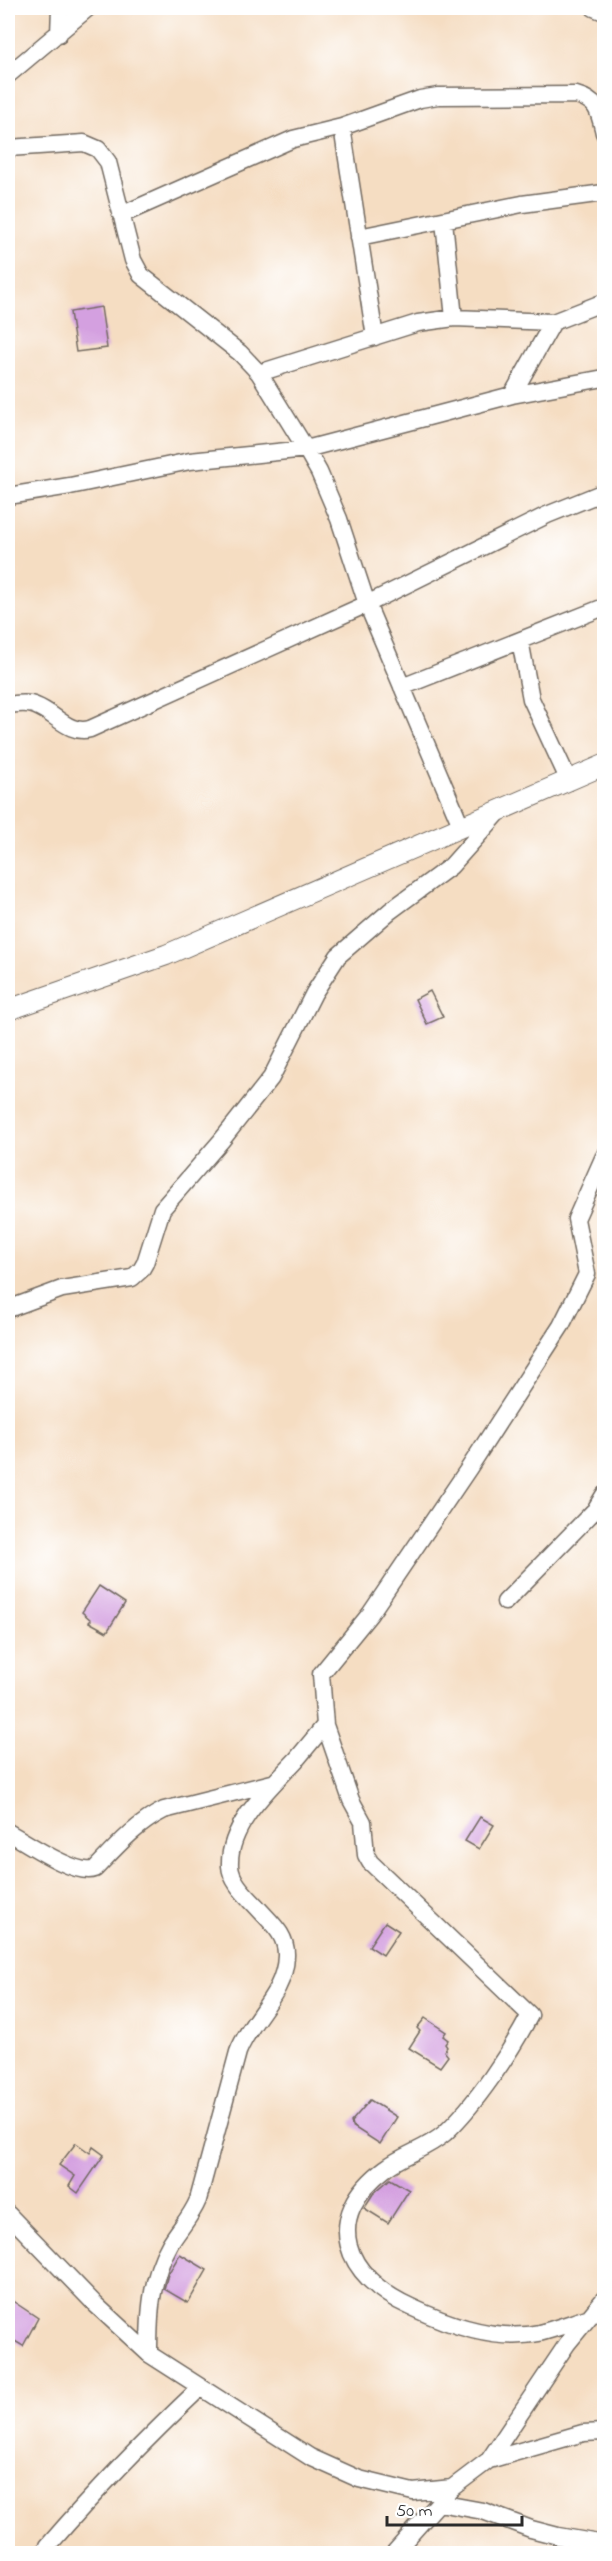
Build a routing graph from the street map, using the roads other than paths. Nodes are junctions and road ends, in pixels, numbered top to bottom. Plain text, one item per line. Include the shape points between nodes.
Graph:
1 (60, 8) edge
2 (88, 8) edge
3 (594, 8) edge
4 (604, 12) edge
5 (59, 34) junction
6 (8, 75) edge
7 (342, 128) junction
8 (604, 133) edge
9 (8, 148) edge
10 (604, 193) edge
11 (121, 214) junction
12 (444, 221) junction
13 (359, 237) junction
14 (604, 302) edge
15 (454, 318) junction
16 (553, 322) junction
17 (375, 337) junction
18 (259, 373) junction
19 (604, 378) edge
20 (512, 395) junction
21 (306, 449) junction
22 (604, 492) edge
23 (8, 495) edge
24 (368, 604) junction
25 (604, 607) edge
26 (520, 640) junction
27 (402, 687) junction
28 (8, 705) edge
29 (604, 765) edge
30 (569, 781) junction
31 (500, 811) junction
32 (462, 828) junction
33 (8, 1010) edge
34 (604, 1156) edge
35 (8, 1309) edge
36 (604, 1495) edge
37 (505, 1602) dead end
38 (326, 1725) junction
39 (272, 1783) junction
40 (8, 1832) edge
41 (8, 2214) edge
42 (604, 2299) edge
43 (587, 2318) junction
44 (537, 2333) junction
45 (567, 2344) junction
46 (149, 2354) junction
47 (201, 2387) junction
48 (604, 2432) edge
49 (489, 2460) junction
50 (452, 2488) junction
51 (413, 2492) junction
52 (436, 2506) junction
53 (604, 2544) edge
54 (45, 2553) edge
55 (393, 2553) edge

1 - 5 street
2 - 5 street
3 - 4 street
5 - 6 street
7 - 8 street via 438,96 576,95 596,104
7 - 11 street via 293,139
7 - 13 street
9 - 11 street via 84,143 98,149 108,162
10 - 12 street via 522,204
11 - 18 street via 141,275 240,353
12 - 13 street
12 - 15 street
13 - 17 street
14 - 16 street
15 - 16 street
15 - 17 street via 418,323
16 - 20 street
17 - 18 street
18 - 21 street
19 - 20 street
20 - 21 street
21 - 23 street via 182,462
21 - 24 street via 339,519
22 - 24 street via 548,515
24 - 27 street
24 - 28 street via 80,732 36,706
25 - 26 street
26 - 27 street
26 - 30 street via 531,699
27 - 32 street
29 - 30 street
30 - 31 street
31 - 32 street
31 - 35 street via 451,866 390,911 338,957 314,993 271,1078 162,1209 145,1263 137,1274 62,1289
32 - 33 street via 166,955
34 - 38 street via 576,1219 588,1274 561,1326 469,1468 370,1614 321,1674
36 - 37 street via 596,1510
38 - 39 street
38 - 44 street via 351,1800 363,1822 370,1862 530,2016 495,2073 445,2133 384,2169 353,2201 346,2223 349,2245 365,2275 403,2304 447,2323 490,2333
39 - 40 street via 157,1813 136,1827 88,1872
39 - 46 street via 240,1830 230,1866 239,1887 284,1938 284,1973 274,1995 245,2034 198,2200 168,2247 157,2273 149,2320
41 - 46 street
42 - 43 street
43 - 44 street
43 - 45 street
44 - 45 street
45 - 49 street
46 - 47 street
47 - 51 street via 310,2457 359,2479
47 - 54 street via 94,2494
48 - 49 street via 583,2433
49 - 50 street
50 - 51 street
50 - 52 street
51 - 52 street
52 - 53 street via 483,2511 531,2529
52 - 55 street

